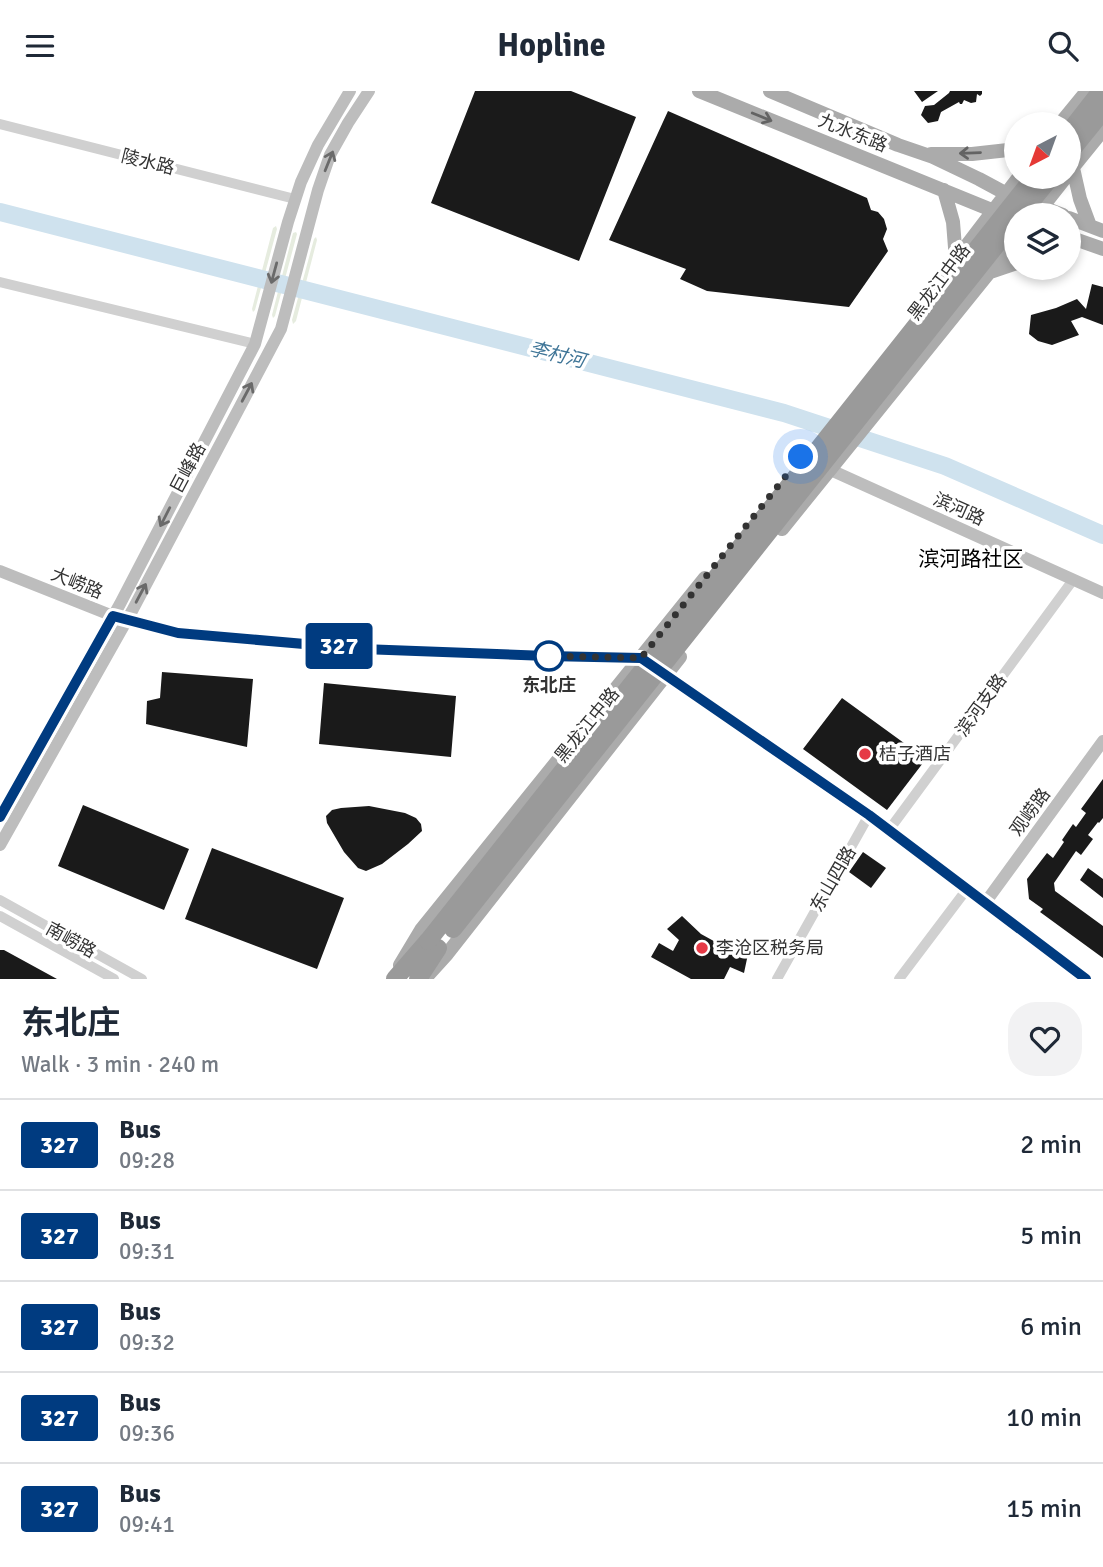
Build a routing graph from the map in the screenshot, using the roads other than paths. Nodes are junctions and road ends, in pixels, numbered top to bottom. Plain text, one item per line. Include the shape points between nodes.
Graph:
1 (350, 91) edge
2 (369, 91) edge
3 (699, 91) edge
4 (1087, 91) edge
5 (1101, 91) edge
6 (775, 92) edge
7 (1103, 111) edge
8 (1070, 112) edge
9 (1082, 115) edge
10 (0, 124) edge
11 (1103, 129) edge
12 (1082, 146) edge
13 (1004, 150) edge
14 (1082, 152) edge
15 (923, 154) junction
16 (1009, 189) edge
17 (1025, 189) edge
18 (1041, 189) edge
19 (1077, 189) edge
20 (944, 190) junction
21 (1005, 194) junction
22 (295, 199) junction
23 (1023, 203) edge
24 (1030, 203) edge
25 (993, 211) junction
26 (1004, 214) edge
27 (1097, 229) edge
28 (1004, 235) edge
29 (1081, 242) edge
30 (1087, 244) junction
31 (1081, 245) edge
32 (1103, 249) edge
33 (1004, 254) edge
34 (956, 260) junction
35 (1004, 267) edge
36 (989, 272) junction
37 (0, 282) edge
38 (255, 344) junction
39 (801, 457) junction
40 (829, 470) junction
41 (0, 571) edge
42 (1073, 580) junction
43 (1103, 593) edge
44 (113, 616) junction
45 (127, 620) junction
46 (641, 658) junction
47 (667, 674) junction
48 (1103, 741) edge
49 (869, 815) junction
50 (0, 817) edge
51 (889, 830) junction
52 (0, 845) edge
53 (967, 889) junction
54 (0, 900) edge
55 (985, 903) junction
56 (0, 916) edge
57 (433, 945) junction
58 (114, 979) edge
59 (142, 979) edge
60 (393, 979) edge
61 (418, 979) edge
62 (424, 979) edge
63 (777, 979) edge
64 (899, 979) edge
65 (1086, 979) edge

1 - 22 street, 巨峰路 via 318,145
45 -> 2 street, 巨峰路 via 281,329 330,155
3 -> 20 main road, 九水东路
4 - 8 main road
5 - 9 highway
6 - 15 main road, 九水东路
7 - 12 highway
10 - 22 street, 陵水路
11 - 14 main road
13 -> 15 main road
15 - 21 main road, 九水东路
16 - 21 main road, 黑龙江中路
17 - 57 highway, 黑龙江中路, bridge
18 - 24 highway, 黑龙江中路, bridge
19 - 27 main road
20 - 25 main road, 九水东路
20 - 34 main road
21 - 23 main road, 九水东路
21 - 25 main road, 黑龙江中路
22 -> 38 street, 巨峰路
25 - 26 main road, 九水东路
25 - 34 main road, 黑龙江中路
28 - 57 highway, 黑龙江中路, bridge
29 - 30 main road
30 - 31 main road
30 - 32 main road
33 - 36 main road, 黑龙江中路
34 - 39 main road, 黑龙江中路
35 - 36 main road
36 - 40 main road, 黑龙江中路
37 - 38 street
38 -> 44 street, 巨峰路
39 - 40 street, 滨河路
39 - 46 main road, 黑龙江中路
40 - 42 street, 滨河路
40 - 47 main road, 黑龙江中路
41 - 44 street, 大崂路
42 - 43 street, 滨河路
42 - 51 street, 滨河支路
44 - 45 street, 大崂路
44 - 50 street, 巨峰路
45 - 46 street, 大崂路 via 178,633 362,649
45 - 52 street, 巨峰路
46 - 47 street
46 - 60 main road, 黑龙江中路 via 421,930
47 - 49 street
47 - 62 main road, 黑龙江中路
48 - 55 street, 观崂路
49 - 51 street
49 - 63 street, 东山四路
51 - 53 street
53 - 55 street
53 - 64 street
54 - 59 street, 南崂路
55 - 65 street
56 - 58 street, 南崂路
57 - 60 highway
57 - 61 highway

